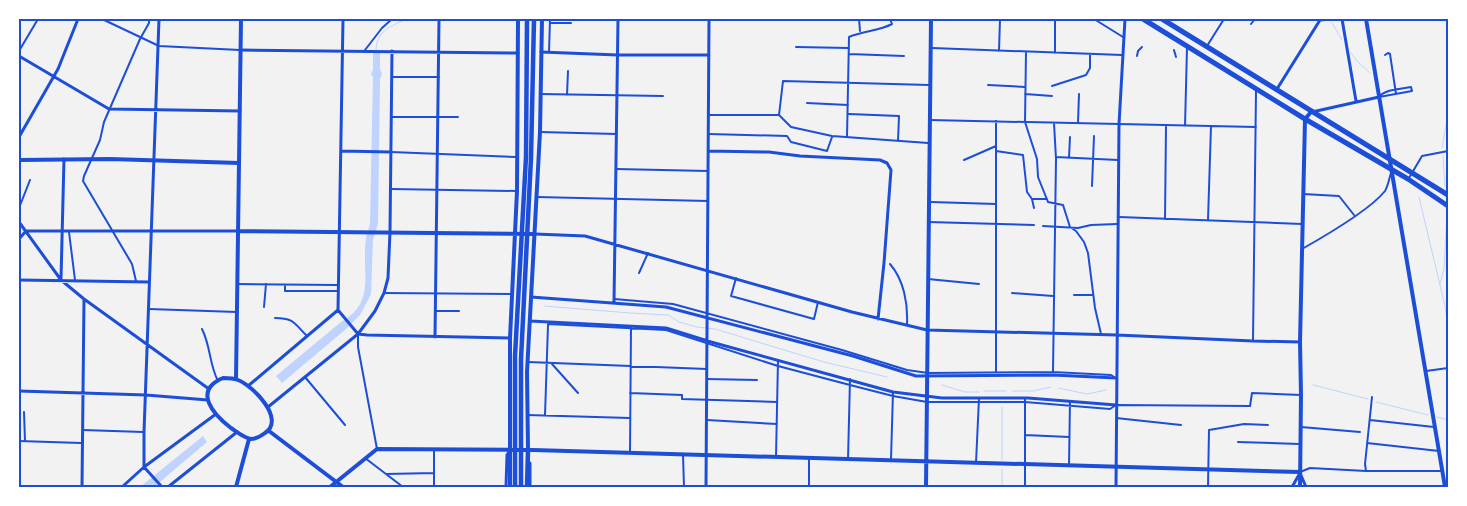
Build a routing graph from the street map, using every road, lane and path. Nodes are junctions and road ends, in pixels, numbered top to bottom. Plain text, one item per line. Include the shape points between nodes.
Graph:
1 (38, 19) edge
2 (78, 19) edge
3 (102, 19) edge
4 (149, 19) edge
5 (160, 19) edge
6 (241, 19) edge
7 (343, 19) edge
8 (392, 19) edge
9 (440, 19) edge
10 (518, 19) edge
11 (527, 19) edge
12 (534, 19) edge
13 (542, 19) edge
14 (550, 19) edge
15 (618, 19) edge
16 (709, 19) edge
17 (859, 19) edge
18 (890, 19) edge
19 (931, 19) edge
20 (1000, 19) edge
21 (1027, 19) edge
22 (1032, 19) edge
23 (1055, 19) edge
24 (1094, 19) edge
25 (1125, 19) edge
26 (1143, 19) edge
27 (1162, 19) edge
28 (1224, 19) edge
29 (1255, 19) edge
30 (1332, 19) edge
31 (1342, 19) edge
32 (1366, 19) edge
33 (550, 23) junction
34 (571, 23) dead end
35 (1251, 24) dead end
36 (860, 32) junction
37 (1123, 36) junction
38 (140, 39) junction
39 (158, 46) junction
40 (1187, 46) junction
41 (1207, 46) junction
42 (1142, 47) dead end
43 (796, 48) dead end
44 (849, 48) junction
45 (930, 48) junction
46 (240, 50) junction
47 (342, 50) junction
48 (365, 50) junction
49 (1174, 50) dead end
50 (19, 51) edge
51 (392, 51) junction
52 (999, 51) junction
53 (439, 52) junction
54 (541, 52) junction
55 (550, 52) junction
56 (1026, 52) junction
57 (518, 53) junction
58 (1055, 53) junction
59 (849, 54) junction
60 (1090, 54) junction
61 (618, 55) junction
62 (709, 55) junction
63 (1122, 55) junction
64 (1385, 55) dead end
65 (19, 56) edge
66 (904, 56) dead end
67 (1138, 56) dead end
68 (1176, 57) dead end
69 (568, 71) dead end
70 (392, 76) junction
71 (53, 77) junction
72 (438, 77) junction
73 (848, 83) junction
74 (930, 85) junction
75 (988, 85) dead end
76 (1052, 86) dead end
77 (1026, 87) junction
78 (1256, 89) junction
79 (1276, 90) junction
80 (1395, 90) junction
81 (540, 94) junction
82 (1025, 94) junction
83 (1079, 94) dead end
84 (1396, 94) junction
85 (567, 95) junction
86 (617, 96) junction
87 (663, 96) dead end
88 (1052, 96) dead end
89 (1379, 97) junction
90 (1356, 101) junction
91 (807, 103) dead end
92 (848, 105) junction
93 (109, 109) junction
94 (156, 110) junction
95 (240, 111) junction
96 (1311, 112) junction
97 (848, 114) junction
98 (709, 115) junction
99 (779, 116) junction
100 (391, 117) junction
101 (438, 117) junction
102 (458, 117) dead end
103 (1305, 119) junction
104 (930, 120) junction
105 (996, 121) junction
106 (1025, 122) junction
107 (1054, 123) junction
108 (1078, 123) junction
109 (1119, 124) junction
110 (1166, 125) junction
111 (1185, 126) junction
112 (1211, 126) junction
113 (1256, 127) junction
114 (540, 132) junction
115 (20, 134) edge
116 (616, 134) junction
117 (709, 134) junction
118 (832, 136) junction
119 (1070, 136) dead end
120 (1094, 136) dead end
121 (848, 137) junction
122 (898, 141) junction
123 (930, 143) junction
124 (996, 146) junction
125 (996, 150) junction
126 (341, 151) junction
127 (709, 151) junction
128 (1448, 151) edge
129 (391, 152) junction
130 (438, 154) junction
131 (518, 157) junction
132 (1056, 157) junction
133 (528, 158) junction
134 (1069, 158) junction
135 (1389, 158) junction
136 (64, 159) junction
137 (1093, 159) junction
138 (19, 160) edge
139 (91, 160) junction
140 (964, 160) dead end
141 (1119, 160) junction
142 (155, 161) junction
143 (239, 163) junction
144 (616, 169) junction
145 (1392, 170) junction
146 (708, 171) junction
147 (1412, 172) junction
148 (1408, 179) junction
149 (30, 180) dead end
150 (1092, 186) dead end
151 (391, 188) junction
152 (437, 190) junction
153 (517, 191) junction
154 (1303, 194) junction
155 (1448, 195) edge
156 (537, 197) junction
157 (1032, 199) junction
158 (1047, 199) junction
159 (615, 200) junction
160 (708, 201) junction
161 (929, 202) junction
162 (1055, 202) junction
163 (996, 204) junction
164 (1448, 206) edge
165 (19, 208) edge
166 (1034, 208) dead end
167 (1355, 216) junction
168 (1119, 217) junction
169 (1165, 219) junction
170 (1208, 220) junction
171 (19, 222) edge
172 (928, 222) junction
173 (1254, 222) junction
174 (996, 223) junction
175 (1119, 224) junction
176 (1302, 224) junction
177 (1034, 225) dead end
178 (1043, 226) dead end
179 (1054, 226) junction
180 (1070, 227) junction
181 (62, 230) junction
182 (68, 230) junction
183 (238, 230) junction
184 (26, 231) junction
185 (112, 231) junction
186 (152, 231) junction
187 (339, 232) junction
188 (390, 232) junction
189 (436, 233) junction
190 (516, 233) junction
191 (535, 234) junction
192 (19, 239) edge
193 (615, 244) junction
194 (1302, 249) junction
195 (648, 253) junction
196 (890, 264) dead end
197 (708, 270) junction
198 (639, 273) dead end
199 (736, 278) junction
200 (928, 279) junction
201 (19, 280) edge
202 (61, 280) junction
203 (75, 281) junction
204 (136, 281) junction
205 (149, 282) junction
206 (237, 284) junction
207 (266, 284) junction
208 (979, 284) dead end
209 (285, 285) junction
210 (338, 286) junction
211 (338, 291) junction
212 (384, 293) junction
213 (435, 293) junction
214 (1012, 293) dead end
215 (513, 294) junction
216 (1074, 295) dead end
217 (1093, 295) junction
218 (1054, 296) junction
219 (531, 297) junction
220 (84, 299) junction
221 (614, 301) junction
222 (818, 302) junction
223 (264, 308) dead end
224 (148, 309) junction
225 (338, 310) junction
226 (435, 311) junction
227 (459, 311) dead end
228 (237, 312) junction
229 (708, 315) junction
230 (275, 318) dead end
231 (878, 319) junction
232 (530, 321) junction
233 (548, 323) junction
234 (907, 326) junction
235 (631, 328) junction
236 (202, 329) dead end
237 (928, 330) junction
238 (995, 332) junction
239 (1053, 333) junction
240 (358, 334) junction
241 (1101, 334) junction
242 (1117, 335) junction
243 (307, 336) junction
244 (435, 337) junction
245 (510, 338) junction
246 (707, 342) junction
247 (1253, 342) junction
248 (1300, 342) junction
249 (147, 343) junction
250 (778, 360) junction
251 (528, 362) junction
252 (547, 363) junction
253 (552, 364) junction
254 (630, 366) junction
255 (778, 366) junction
256 (1448, 368) edge
257 (707, 369) junction
258 (1426, 371) junction
259 (996, 373) junction
260 (1053, 373) junction
261 (928, 374) junction
262 (305, 377) junction
263 (1116, 378) junction
264 (236, 379) junction
265 (707, 379) junction
266 (850, 379) junction
267 (757, 380) dead end
268 (218, 381) junction
269 (850, 385) junction
270 (248, 386) junction
271 (209, 389) junction
272 (19, 391) edge
273 (578, 393) dead end
274 (83, 394) junction
275 (630, 394) junction
276 (893, 394) junction
277 (146, 395) junction
278 (1301, 395) junction
279 (927, 396) junction
280 (1372, 397) dead end
281 (979, 398) junction
282 (208, 400) junction
283 (707, 400) junction
284 (1025, 400) junction
285 (1070, 401) junction
286 (777, 402) junction
287 (927, 402) junction
288 (979, 403) junction
289 (1116, 405) junction
290 (1070, 406) junction
291 (268, 407) junction
292 (24, 412) dead end
293 (216, 414) junction
294 (527, 415) junction
295 (546, 415) junction
296 (630, 418) junction
297 (1116, 418) junction
298 (707, 420) junction
299 (1370, 420) junction
300 (777, 424) junction
301 (1268, 424) dead end
302 (345, 425) dead end
303 (1181, 425) dead end
304 (1301, 427) junction
305 (1434, 427) junction
306 (83, 430) junction
307 (269, 431) junction
308 (144, 432) junction
309 (237, 432) junction
310 (1360, 432) dead end
311 (1025, 435) junction
312 (1069, 438) junction
313 (249, 439) junction
314 (19, 441) edge
315 (25, 441) junction
316 (1238, 442) dead end
317 (1367, 443) junction
318 (83, 444) junction
319 (1301, 444) junction
320 (434, 448) junction
321 (377, 449) junction
322 (510, 450) junction
323 (528, 450) junction
324 (1439, 451) junction
325 (630, 453) junction
326 (683, 455) junction
327 (706, 455) junction
328 (776, 457) junction
329 (366, 458) junction
330 (809, 458) junction
331 (848, 460) junction
332 (891, 461) junction
333 (927, 461) junction
334 (976, 463) junction
335 (1025, 465) junction
336 (1069, 466) junction
337 (144, 467) junction
338 (1116, 467) junction
339 (1208, 469) junction
340 (1366, 471) junction
341 (1442, 471) junction
342 (1300, 472) junction
343 (434, 473) junction
344 (386, 474) junction
345 (336, 482) junction
346 (809, 486) edge
347 (82, 487) edge
348 (122, 487) edge
349 (162, 487) edge
350 (168, 487) edge
351 (236, 487) edge
352 (330, 487) edge
353 (343, 487) edge
354 (403, 487) edge
355 (434, 487) edge
356 (506, 487) edge
357 (510, 487) edge
358 (515, 487) edge
359 (521, 487) edge
360 (528, 487) edge
361 (684, 487) edge
362 (706, 487) edge
363 (844, 487) edge
364 (926, 487) edge
365 (1025, 487) edge
366 (1116, 487) edge
367 (1208, 487) edge
368 (1292, 487) edge
369 (1300, 487) edge
370 (1306, 487) edge
371 (1445, 487) edge

1 - 50 lane
2 - 71 street
3 - 38 lane
4 - 38 lane
5 - 39 street
6 - 46 street
7 - 47 street
8 - 48 lane
9 - 53 street
10 - 57 street
11 - 133 main road
12 - 133 main road
13 - 54 street
14 - 33 lane
15 - 61 street
16 - 62 street
17 - 36 lane
18 - 36 lane via 892,24 885,28
19 - 45 street
20 - 52 lane
21 - 22 lane
23 - 58 lane
24 - 37 lane
25 - 37 street
26 - 40 main road
27 - 41 main road
28 - 41 lane
29 - 35 lane
30 - 79 street via 1320,20
31 - 90 street
32 - 89 street
33 - 34 lane
33 - 55 lane
36 - 44 lane via 849,37
37 - 63 street
38 - 39 lane
38 - 93 lane
39 - 46 lane
39 - 94 street
40 - 78 main road
40 - 111 lane
41 - 79 main road
42 - 67 lane
43 - 44 lane
44 - 59 lane
45 - 52 lane
45 - 74 street
46 - 47 street
46 - 95 street
47 - 48 street
47 - 126 street
48 - 51 street
49 - 68 lane
51 - 53 street
51 - 70 street
52 - 56 lane
53 - 57 street
53 - 72 street
54 - 55 street
54 - 81 street
55 - 61 street
56 - 58 lane
56 - 77 lane
57 - 131 street
58 - 60 lane
59 - 66 lane
59 - 73 lane
60 - 63 lane
60 - 76 lane via 1090,68 1086,75
61 - 62 street
61 - 86 street
62 - 98 street
63 - 109 street
64 - 80 lane via 1390,54
65 - 71 street
69 - 85 lane
70 - 72 lane
70 - 100 street
71 - 93 street
71 - 115 street
72 - 101 street
73 - 74 lane
73 - 92 lane
73 - 99 lane via 784,81
74 - 104 street
75 - 77 lane
77 - 82 lane
78 - 103 main road
78 - 113 lane
79 - 96 main road
80 - 84 lane
80 - 84 lane via 1411,87 1412,91
80 - 89 lane
81 - 85 lane
81 - 114 street
82 - 88 lane
82 - 106 lane
83 - 108 lane
84 - 89 lane
85 - 86 lane
86 - 87 lane
86 - 116 street
89 - 90 street
89 - 135 street
90 - 96 street
91 - 92 lane
92 - 97 lane
93 - 94 street
93 - 139 lane
94 - 95 street
94 - 142 street
95 - 143 street
96 - 103 street
96 - 135 main road
97 - 121 lane
97 - 122 lane via 899,116
98 - 99 lane
98 - 117 street
99 - 118 lane via 791,127
100 - 101 lane
100 - 129 street
101 - 102 lane
101 - 130 street
103 - 145 main road
103 - 154 street
104 - 105 lane
104 - 123 street
105 - 106 lane
105 - 124 lane
106 - 107 lane
106 - 158 lane
107 - 108 lane
107 - 132 lane
108 - 109 lane
109 - 110 lane
109 - 141 street
110 - 111 lane
110 - 169 lane
111 - 112 lane
112 - 113 lane
112 - 170 lane
113 - 173 lane
114 - 116 lane
114 - 156 street
116 - 144 street
117 - 118 lane via 787,136 791,142 826,151
117 - 127 street
118 - 121 lane
119 - 134 lane
120 - 137 lane
121 - 122 lane
122 - 123 lane
123 - 161 street
124 - 125 lane
124 - 140 lane
125 - 157 lane via 1022,155 1026,192
125 - 163 lane
126 - 129 street
126 - 187 street
127 - 146 street
127 - 231 street via 769,152 888,163 891,170
128 - 147 lane via 1422,156
129 - 130 lane
129 - 151 street
130 - 131 lane
130 - 152 street
131 - 153 street
132 - 134 lane
132 - 162 lane
133 - 358 main road via 515,356
133 - 359 main road via 521,359
134 - 137 lane
135 - 145 street
135 - 147 main road
136 - 138 street
136 - 139 street
136 - 181 street
137 - 141 lane
137 - 150 lane
139 - 142 street
139 - 185 lane via 83,181
141 - 168 street
142 - 143 street
142 - 186 street
143 - 183 street
144 - 146 lane
144 - 159 street
145 - 148 main road
145 - 167 lane via 1384,192
145 - 258 street
146 - 160 street
147 - 148 lane
147 - 155 main road
148 - 164 main road
149 - 165 lane
151 - 152 lane
151 - 188 street
152 - 153 lane
152 - 189 street
153 - 190 street
154 - 167 lane via 1339,196
154 - 176 street
156 - 159 lane
156 - 191 street
157 - 158 lane
157 - 166 lane
158 - 162 lane
159 - 160 lane
159 - 193 street
160 - 197 street
161 - 163 lane
161 - 172 street
162 - 179 lane
162 - 180 lane via 1063,206
163 - 174 lane
167 - 194 lane
168 - 169 lane
168 - 175 street
169 - 170 lane
170 - 173 lane
171 - 184 street
172 - 174 lane
172 - 200 street
173 - 176 lane
173 - 247 lane
174 - 177 lane
174 - 238 lane
175 - 180 lane
175 - 242 street
176 - 194 street
178 - 179 lane
179 - 180 lane
179 - 218 lane
180 - 217 lane via 1084,242 1088,253
181 - 182 street
181 - 184 street
181 - 202 street
182 - 185 street
182 - 203 lane
183 - 186 street
183 - 187 street
183 - 206 street
184 - 192 street
184 - 202 street
185 - 186 street
185 - 204 lane via 132,264
186 - 205 street
187 - 188 street
187 - 210 street
188 - 189 street
188 - 212 street via 388,278
189 - 190 street
189 - 213 street
190 - 191 street
190 - 215 street
191 - 193 street via 585,236
191 - 219 street
193 - 195 street
193 - 221 street
194 - 248 street
195 - 197 street
195 - 198 lane
196 - 234 lane via 896,271 906,299
197 - 199 street
197 - 229 street
199 - 222 street
199 - 222 lane via 731,296 758,305 814,319
200 - 208 lane
200 - 237 street
201 - 202 street
202 - 203 street
202 - 220 street
203 - 204 street
204 - 205 street
205 - 224 street
206 - 207 lane
206 - 228 street
207 - 209 lane
207 - 223 lane
209 - 210 lane
209 - 211 lane via 285,291
210 - 211 street
211 - 225 street
212 - 213 lane
212 - 240 street
213 - 215 lane
213 - 226 street
214 - 218 lane
215 - 245 street
216 - 217 lane
217 - 241 lane
218 - 239 lane
219 - 221 street
219 - 232 street
220 - 249 street
220 - 274 street
221 - 229 street
222 - 231 street
224 - 228 lane
224 - 249 street
225 - 240 street
225 - 243 street
226 - 227 lane
226 - 244 street
228 - 264 street
229 - 246 street
229 - 261 street via 916,376
230 - 243 lane via 292,320
231 - 234 street
232 - 233 street
232 - 251 street
233 - 235 street
233 - 252 lane
234 - 237 street
235 - 246 street via 666,328
235 - 254 lane
236 - 268 lane
237 - 238 street
237 - 261 street
238 - 239 street
238 - 259 lane
239 - 241 street
239 - 260 lane
240 - 244 street
240 - 262 street
240 - 321 lane
241 - 242 street
242 - 247 street
242 - 263 street
243 - 270 street
244 - 245 street
245 - 322 street
246 - 250 street
246 - 255 lane
246 - 257 street
247 - 248 street
248 - 278 street
249 - 271 street
249 - 277 street
250 - 255 lane
250 - 266 street
251 - 252 lane
251 - 294 street
252 - 253 lane
252 - 295 lane
253 - 254 lane
253 - 273 lane
254 - 257 lane
254 - 275 lane
255 - 269 lane
255 - 286 lane
256 - 258 lane
257 - 265 street
258 - 305 street
259 - 260 street
259 - 261 street
260 - 263 street
261 - 279 street
262 - 291 street
262 - 302 lane
263 - 289 street
264 - 268 street
264 - 270 street
265 - 267 lane
265 - 283 street
266 - 269 lane
266 - 276 street
268 - 271 street
269 - 276 lane
269 - 331 lane
270 - 291 street
271 - 282 street
272 - 274 street
274 - 277 street
274 - 306 street
275 - 283 lane via 682,395 682,399
275 - 296 lane
276 - 279 street
276 - 287 lane
276 - 332 lane
277 - 282 street
277 - 308 street
278 - 289 lane via 1252,393 1250,406
278 - 304 street
279 - 281 street
279 - 287 street
280 - 299 lane
281 - 284 street
281 - 288 lane
282 - 293 street
283 - 286 lane
283 - 298 street
284 - 285 street
284 - 288 lane
284 - 290 lane
284 - 311 lane
285 - 289 street
285 - 290 lane
286 - 300 lane
287 - 288 lane
287 - 333 street
288 - 334 lane
289 - 290 lane via 1110,409
289 - 297 street
290 - 312 lane
291 - 307 street
292 - 315 lane
293 - 309 street
293 - 337 street
294 - 295 lane
294 - 323 street
295 - 296 lane
296 - 325 lane
297 - 303 lane
297 - 338 street
298 - 300 lane
298 - 327 street
299 - 305 lane
299 - 317 lane
300 - 328 lane
301 - 339 lane via 1209,430
304 - 310 lane
304 - 319 street
305 - 324 street
306 - 308 lane
306 - 318 street
307 - 313 street
307 - 345 street
308 - 337 street
309 - 313 street
309 - 350 street
311 - 312 lane
311 - 335 lane
312 - 336 lane
313 - 351 street
314 - 315 lane
315 - 318 lane
316 - 319 lane
317 - 324 lane
317 - 340 lane
318 - 347 street
319 - 342 street
320 - 321 street
320 - 322 street
320 - 343 lane
321 - 329 street
322 - 323 street
322 - 356 street
322 - 357 street
323 - 325 street
323 - 360 main road
324 - 341 street
325 - 326 street
326 - 327 street
326 - 361 lane
327 - 328 street
327 - 362 street
328 - 330 street
329 - 344 lane
329 - 345 street
330 - 331 street
330 - 346 lane
331 - 332 street
332 - 333 street
333 - 334 street
333 - 364 street
334 - 335 street
335 - 336 street
335 - 365 lane
336 - 338 street
337 - 348 street
337 - 349 street
338 - 339 street
338 - 366 street
339 - 342 street
339 - 367 lane
340 - 341 lane
340 - 342 lane via 1310,468
341 - 371 street
342 - 368 street
342 - 369 street
342 - 370 street
343 - 344 lane
343 - 355 lane
344 - 354 lane
345 - 352 street
345 - 353 street
346 - 363 lane

